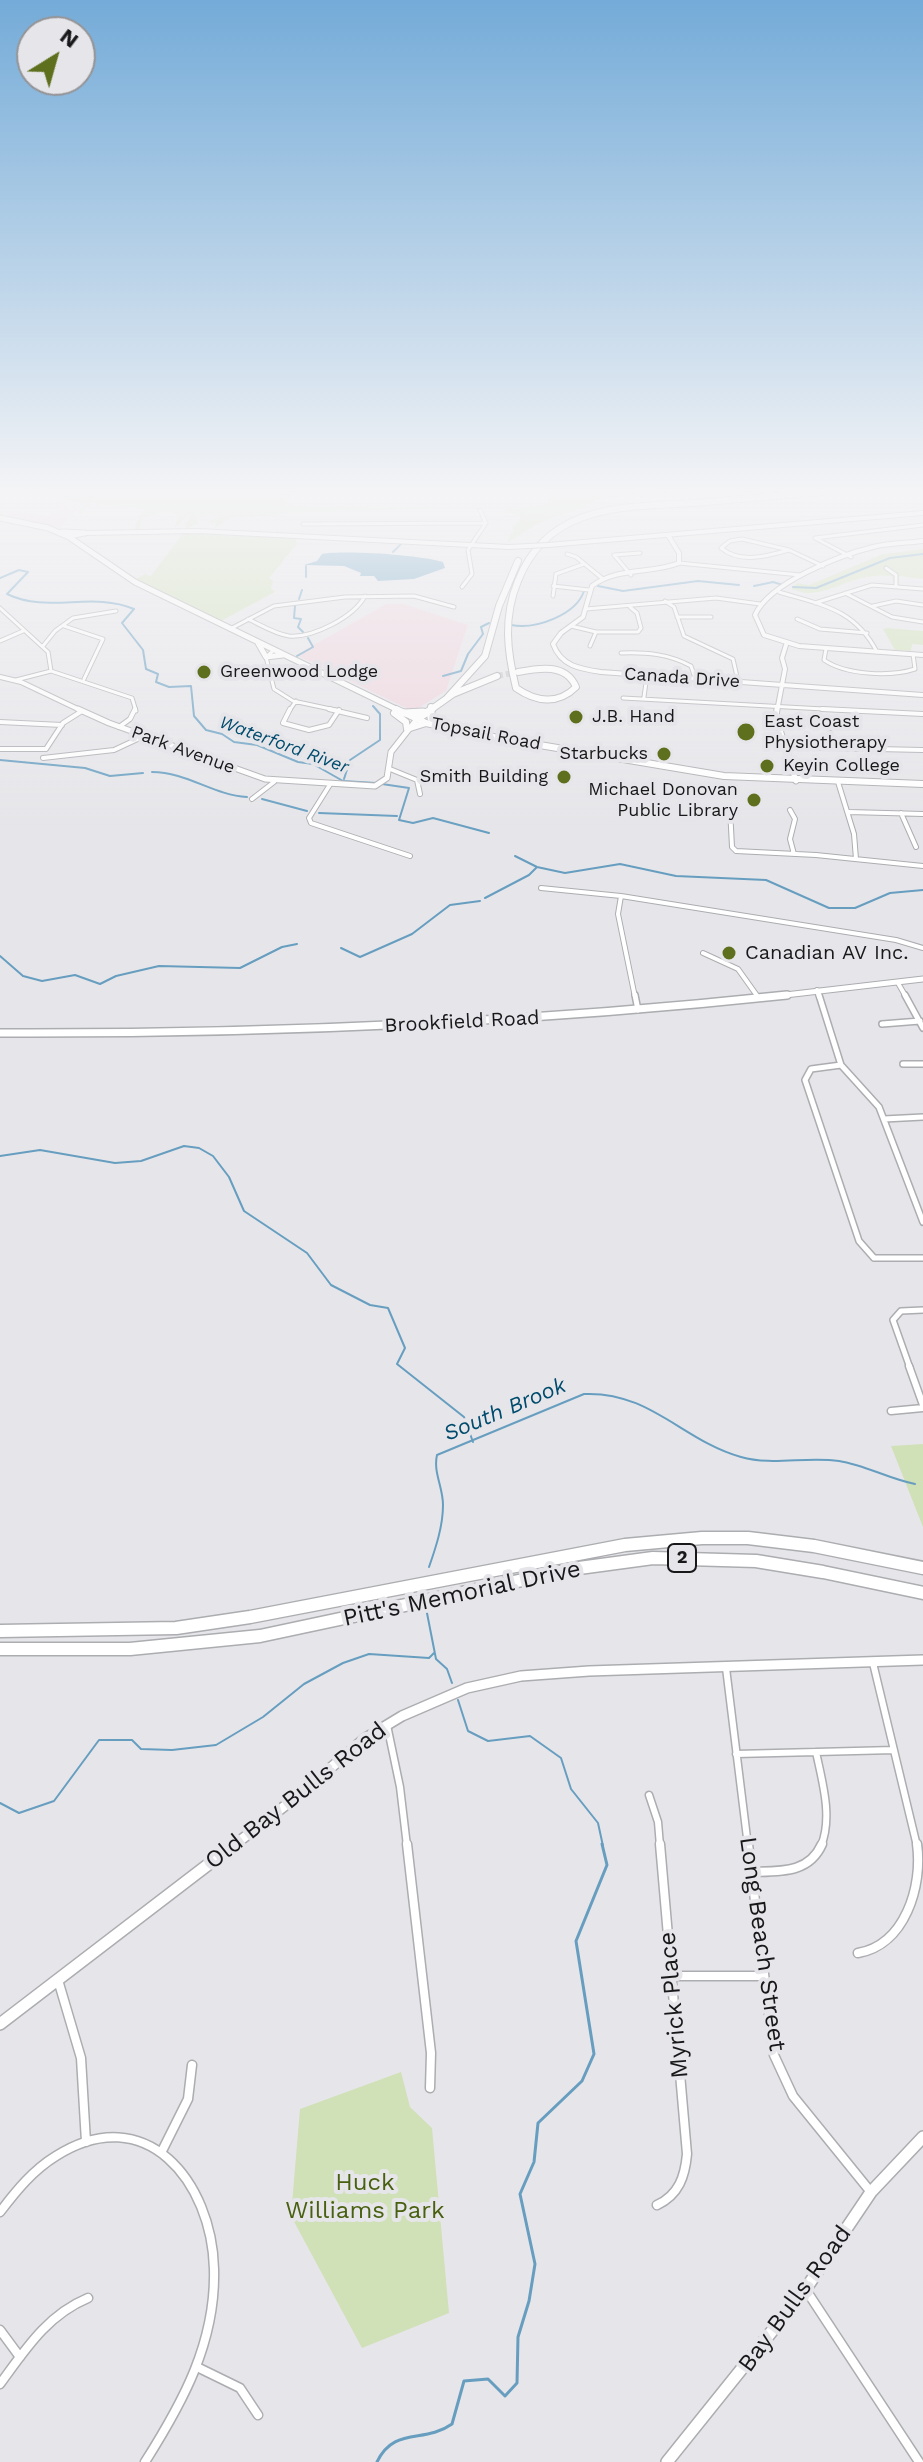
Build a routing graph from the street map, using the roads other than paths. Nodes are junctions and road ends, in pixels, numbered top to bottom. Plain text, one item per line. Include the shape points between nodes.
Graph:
1 (175, 602) edge
2 (313, 602) edge
3 (363, 602) edge
4 (436, 602) edge
5 (501, 602) edge
6 (512, 602) edge
7 (587, 602) edge
8 (660, 602) edge
9 (666, 602) edge
10 (747, 602) edge
11 (763, 602) edge
12 (811, 602) edge
13 (818, 602) edge
14 (862, 602) edge
15 (892, 602) edge
16 (902, 602) edge
17 (815, 603) junction
18 (760, 604) junction
19 (923, 605) edge
20 (454, 607) dead end
21 (630, 607) junction
22 (872, 607) junction
23 (0, 608) edge
24 (586, 609) junction
25 (116, 611) dead end
26 (2, 614) edge
27 (677, 617) junction
28 (711, 617) dead end
29 (248, 619) junction
30 (797, 619) dead end
31 (923, 622) edge
32 (64, 626) junction
33 (571, 626) junction
34 (230, 629) junction
35 (24, 631) junction
36 (596, 632) junction
37 (867, 633) junction
38 (0, 641) edge
39 (258, 642) junction
40 (786, 645) junction
41 (43, 646) junction
42 (590, 646) dead end
43 (826, 649) junction
44 (274, 650) junction
45 (877, 652) junction
46 (621, 653) dead end
47 (284, 654) junction
48 (913, 654) junction
49 (923, 655) edge
50 (266, 657) junction
51 (51, 671) junction
52 (518, 672) tunnel mouth
53 (647, 675) junction
54 (497, 676) tunnel mouth
55 (0, 677) edge
56 (695, 678) junction
57 (16, 680) junction
58 (83, 680) junction
59 (738, 681) junction
60 (782, 685) junction
61 (923, 695) edge
62 (644, 697) junction
63 (447, 698) junction
64 (623, 698) dead end
65 (296, 701) junction
66 (382, 702) junction
67 (776, 707) junction
68 (428, 709) junction
69 (339, 710) junction
70 (82, 711) junction
71 (404, 713) junction
72 (923, 714) edge
73 (367, 718) dead end
74 (417, 719) junction
75 (0, 722) edge
76 (426, 723) junction
77 (62, 725) junction
78 (119, 727) junction
79 (446, 728) junction
80 (407, 729) junction
81 (830, 733) dead end
82 (144, 736) junction
83 (784, 747) junction
84 (835, 747) junction
85 (0, 749) edge
86 (923, 750) edge
87 (43, 758) dead end
88 (390, 769) junction
89 (796, 781) junction
90 (274, 782) junction
91 (838, 782) junction
92 (331, 783) junction
93 (923, 784) edge
94 (420, 794) dead end
95 (252, 799) dead end
96 (730, 808) dead end
97 (790, 810) dead end
98 (849, 812) junction
99 (901, 813) junction
100 (923, 814) edge
101 (916, 847) dead end
102 (795, 854) junction
103 (410, 856) dead end
104 (856, 859) junction
105 (923, 866) edge
106 (541, 888) dead end
107 (621, 896) junction
108 (923, 948) edge
109 (703, 953) dead end
110 (923, 979) edge
111 (898, 983) junction
112 (817, 990) junction
113 (758, 997) junction
114 (638, 1011) junction
115 (920, 1021) junction
116 (882, 1024) dead end
117 (923, 1028) edge
118 (0, 1033) edge
119 (903, 1064) dead end
120 (923, 1064) edge
121 (841, 1065) junction
122 (923, 1117) edge
123 (884, 1119) junction
124 (923, 1222) edge
125 (923, 1258) edge
126 (923, 1310) edge
127 (923, 1406) edge
128 (891, 1411) dead end
129 (923, 1568) edge
130 (923, 1593) edge
131 (0, 1631) edge
132 (0, 1649) edge
133 (923, 1660) edge
134 (873, 1663) junction
135 (726, 1667) junction
136 (387, 1724) junction
137 (894, 1750) junction
138 (816, 1752) junction
139 (736, 1754) junction
140 (649, 1795) dead end
141 (751, 1872) junction
142 (858, 1953) dead end
143 (671, 1976) junction
144 (764, 1976) junction
145 (58, 1979) junction
146 (0, 2024) edge
147 (192, 2065) dead end
148 (430, 2088) dead end
149 (923, 2137) edge
150 (86, 2142) junction
151 (162, 2151) junction
152 (871, 2192) junction
153 (657, 2205) dead end
154 (0, 2212) edge
155 (805, 2290) junction
156 (88, 2298) dead end
157 (0, 2330) edge
158 (20, 2357) junction
159 (197, 2367) junction
160 (0, 2384) edge
161 (258, 2415) dead end
162 (145, 2462) edge
163 (667, 2462) edge
164 (919, 2462) edge

1 - 34 main road, Topsail Road
2 - 29 street via 276,606
3 - 29 street via 305,635 284,635
4 - 20 street
5 - 63 highway via 482,662
6 - 52 highway via 505,622 506,646 516,688 548,700 562,698 576,687 575,680 559,671
7 - 24 main road
8 - 21 street
9 - 27 street
10 - 18 street
11 - 18 main road
12 - 17 street
13 - 17 street
14 - 22 street
15 - 22 street
16 - 19 street
17 - 37 street
18 - 40 main road via 755,615 758,627
21 - 24 street
21 - 36 street via 639,618 640,631
22 - 31 street
23 - 26 street
24 - 33 main road, Canada Drive
25 - 32 street via 80,615
26 - 35 street
27 - 28 street
27 - 59 street via 684,636 733,659
29 - 34 street
30 - 37 street via 820,629
32 - 41 street
32 - 58 street via 103,641
33 - 36 street
33 - 53 main road, Canada Drive via 553,644 562,660 589,670
34 - 39 main road, Topsail Road
35 - 38 street
35 - 41 street
36 - 42 street
37 - 45 street
39 - 44 main road, Topsail Road
39 - 50 main road
40 - 43 main road
40 - 60 main road
41 - 51 street
43 - 45 main road
43 - 48 street via 829,666 899,673 915,669
44 - 47 main road, Topsail Road
44 - 50 street
45 - 48 main road
46 - 56 street via 677,659 691,666
47 - 50 main road
47 - 66 main road, Topsail Road
48 - 49 main road
50 - 65 street via 272,687
51 - 57 street
51 - 58 street
53 - 56 main road, Canada Drive
53 - 62 street
54 - 63 highway
55 - 57 main road, Park Avenue
56 - 59 main road, Canada Drive
57 - 70 main road, Park Avenue
58 - 78 street via 121,692 134,702 134,715
59 - 60 main road, Canada Drive
60 - 61 main road, Canada Drive
60 - 67 main road
62 - 64 street
62 - 67 street
63 - 68 highway
65 - 69 street
65 - 69 street via 283,723 325,729
66 - 71 main road, Topsail Road
66 - 80 main road via 403,718
67 - 72 street
67 - 83 main road
68 - 71 highway
68 - 74 highway
68 - 79 highway via 431,718
69 - 73 street
70 - 77 street
70 - 78 main road, Park Avenue
71 - 74 main road, Topsail Road
74 - 76 main road, Topsail Road
74 - 80 main road
75 - 77 street
76 - 79 main road, Topsail Road
76 - 80 main road
77 - 85 street via 43,750
78 - 82 main road, Park Avenue
79 - 89 main road, Topsail Road via 708,774
80 - 88 main road via 391,752
81 - 84 street
82 - 87 street via 114,750
82 - 90 main road, Park Avenue
83 - 84 street
83 - 89 main road
84 - 86 street
88 - 92 main road, Park Avenue via 375,786
88 - 94 street via 417,780
89 - 91 main road, Topsail Road
90 - 92 main road, Park Avenue
90 - 95 street
91 - 93 main road, Topsail Road
91 - 98 street
92 - 103 street via 309,818 311,823
96 - 102 street via 736,851
97 - 102 street
98 - 99 street
98 - 104 street
99 - 100 street
99 - 101 street
102 - 104 street
104 - 105 street
106 - 107 street
107 - 108 street
107 - 114 street via 618,914
109 - 113 street via 738,969
110 - 111 main road, Brookfield Road
111 - 112 main road, Brookfield Road
111 - 115 street
112 - 113 main road, Brookfield Road
112 - 121 street
113 - 114 main road, Brookfield Road
114 - 118 main road, Brookfield Road via 240,1033
115 - 116 street
115 - 117 street
119 - 120 street
121 - 123 street via 872,1095
121 - 125 street via 811,1069 805,1080 859,1241 874,1258
122 - 123 street
123 - 124 street
126 - 127 street via 901,1311 893,1320
127 - 128 street
129 - 131 highway, Pitt's Memorial Drive / 2 via 796,1543 687,1539 625,1545 176,1628
130 - 132 highway, Pitt's Memorial Drive / 2 via 763,1561 653,1558 260,1636 100,1651
133 - 134 main road, Old Bay Bulls Road
134 - 135 main road, Old Bay Bulls Road
134 - 137 street
135 - 136 main road, Old Bay Bulls Road via 535,1675 467,1688
135 - 139 street, Long Beach Street
136 - 145 main road, Old Bay Bulls Road
136 - 148 street via 395,1753 431,2053
137 - 138 street
137 - 142 street via 922,1884 914,1905 882,1944
138 - 139 street
138 - 141 street via 828,1815 822,1844 797,1868
139 - 141 street, Long Beach Street
140 - 143 street, Myrick Place via 658,1822
141 - 144 street, Long Beach Street
143 - 144 street
143 - 153 street, Myrick Place via 686,2162 677,2190
144 - 152 street, Long Beach Street via 774,2055 793,2096
145 - 146 main road, Old Bay Bulls Road
145 - 150 street via 81,2058
147 - 151 street via 188,2099
149 - 152 main road, Bay Bulls Road
150 - 151 street via 129,2138
150 - 154 street via 43,2165
151 - 159 street via 196,2188 211,2232 213,2283
152 - 155 main road, Bay Bulls Road
155 - 163 main road, Bay Bulls Road
155 - 164 street
156 - 158 street via 55,2314
157 - 158 street
158 - 160 street
159 - 161 street via 234,2384
159 - 162 street

